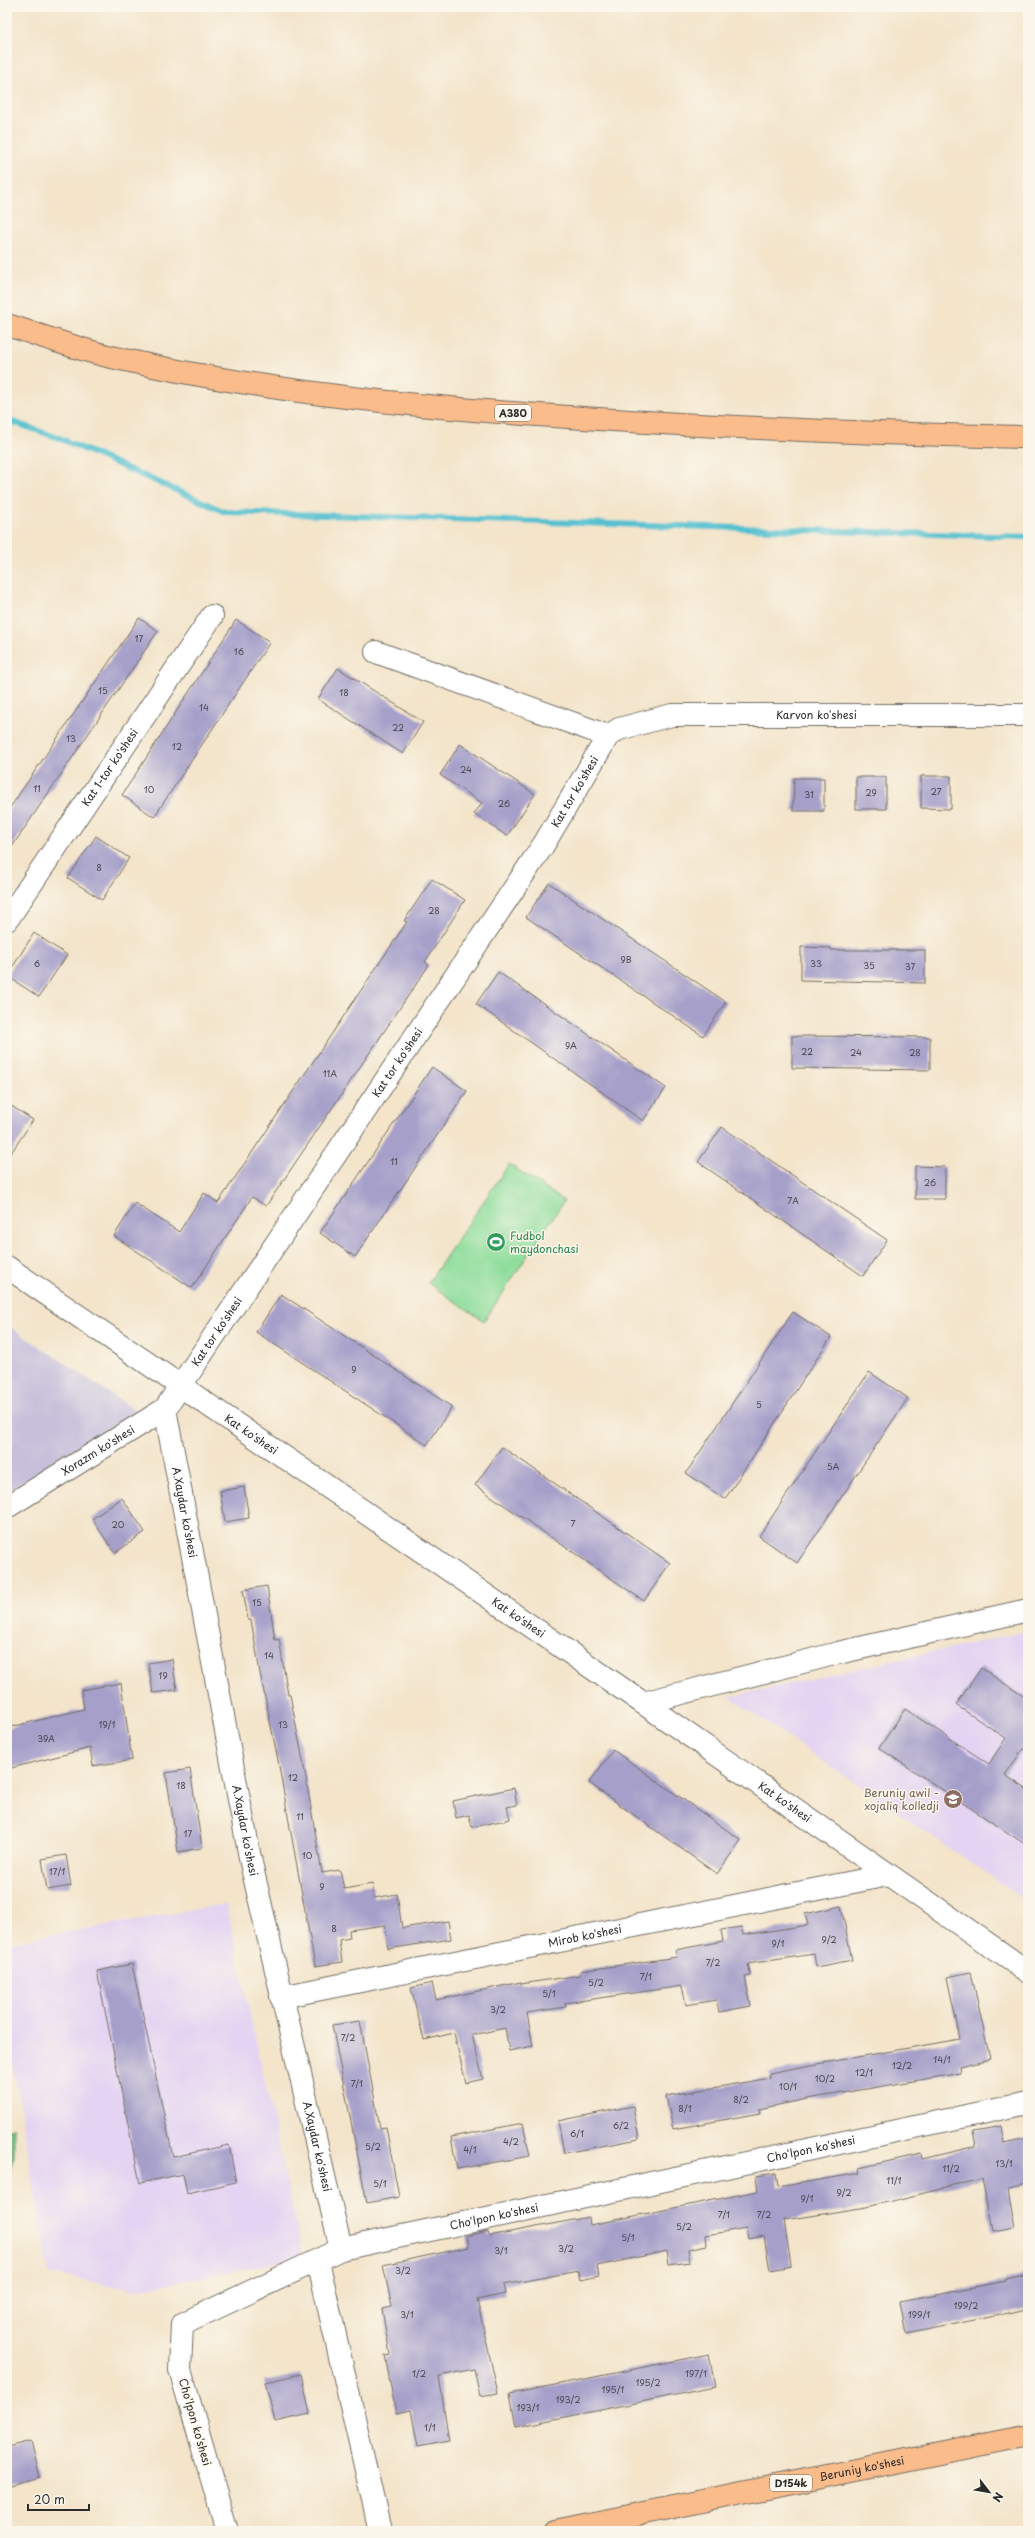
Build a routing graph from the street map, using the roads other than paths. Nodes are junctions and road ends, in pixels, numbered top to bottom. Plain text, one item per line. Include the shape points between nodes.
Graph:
1 (7, 325) edge
2 (1028, 437) edge
3 (212, 616) dead end
4 (376, 652) dead end
5 (1028, 715) edge
6 (608, 736) junction
7 (7, 920) edge
8 (7, 1267) edge
9 (181, 1385) junction
10 (165, 1409) junction
11 (7, 1507) edge
12 (1028, 1610) edge
13 (643, 1703) junction
14 (888, 1875) junction
15 (1028, 1972) edge
16 (281, 1997) junction
17 (1028, 2103) edge
18 (341, 2249) junction
19 (318, 2261) junction
20 (1028, 2435) edge
21 (227, 2531) edge
22 (380, 2531) edge
23 (555, 2531) edge

1 - 2 main road, A380 via 113,358 228,381 336,396 476,411 644,422 838,433
3 - 7 street, Kat 1-tor ko'shesi
4 - 6 street
5 - 6 street, Karvon ko'shesi via 672,715 620,729
6 - 9 street, Kat tor ko'shesi via 544,844
8 - 9 street, Kat ko'shesi
9 - 10 street, Xorazm ko'shesi
9 - 13 street, Kat ko'shesi
10 - 11 street, Xorazm ko'shesi
10 - 16 street, A.Xaydar ko'shesi via 251,1863
12 - 13 street via 838,1653
13 - 14 street, Kat ko'shesi
14 - 15 street, Kat ko'shesi
14 - 16 street, Mirob ko'shesi
16 - 18 street, A.Xaydar ko'shesi
17 - 18 street, Cho'lpon ko'shesi
18 - 19 street, Cho'lpon ko'shesi
19 - 21 street, Cho'lpon ko'shesi via 182,2324 180,2370
19 - 22 street
20 - 23 main road, Beruniy ko'shesi / D154k

